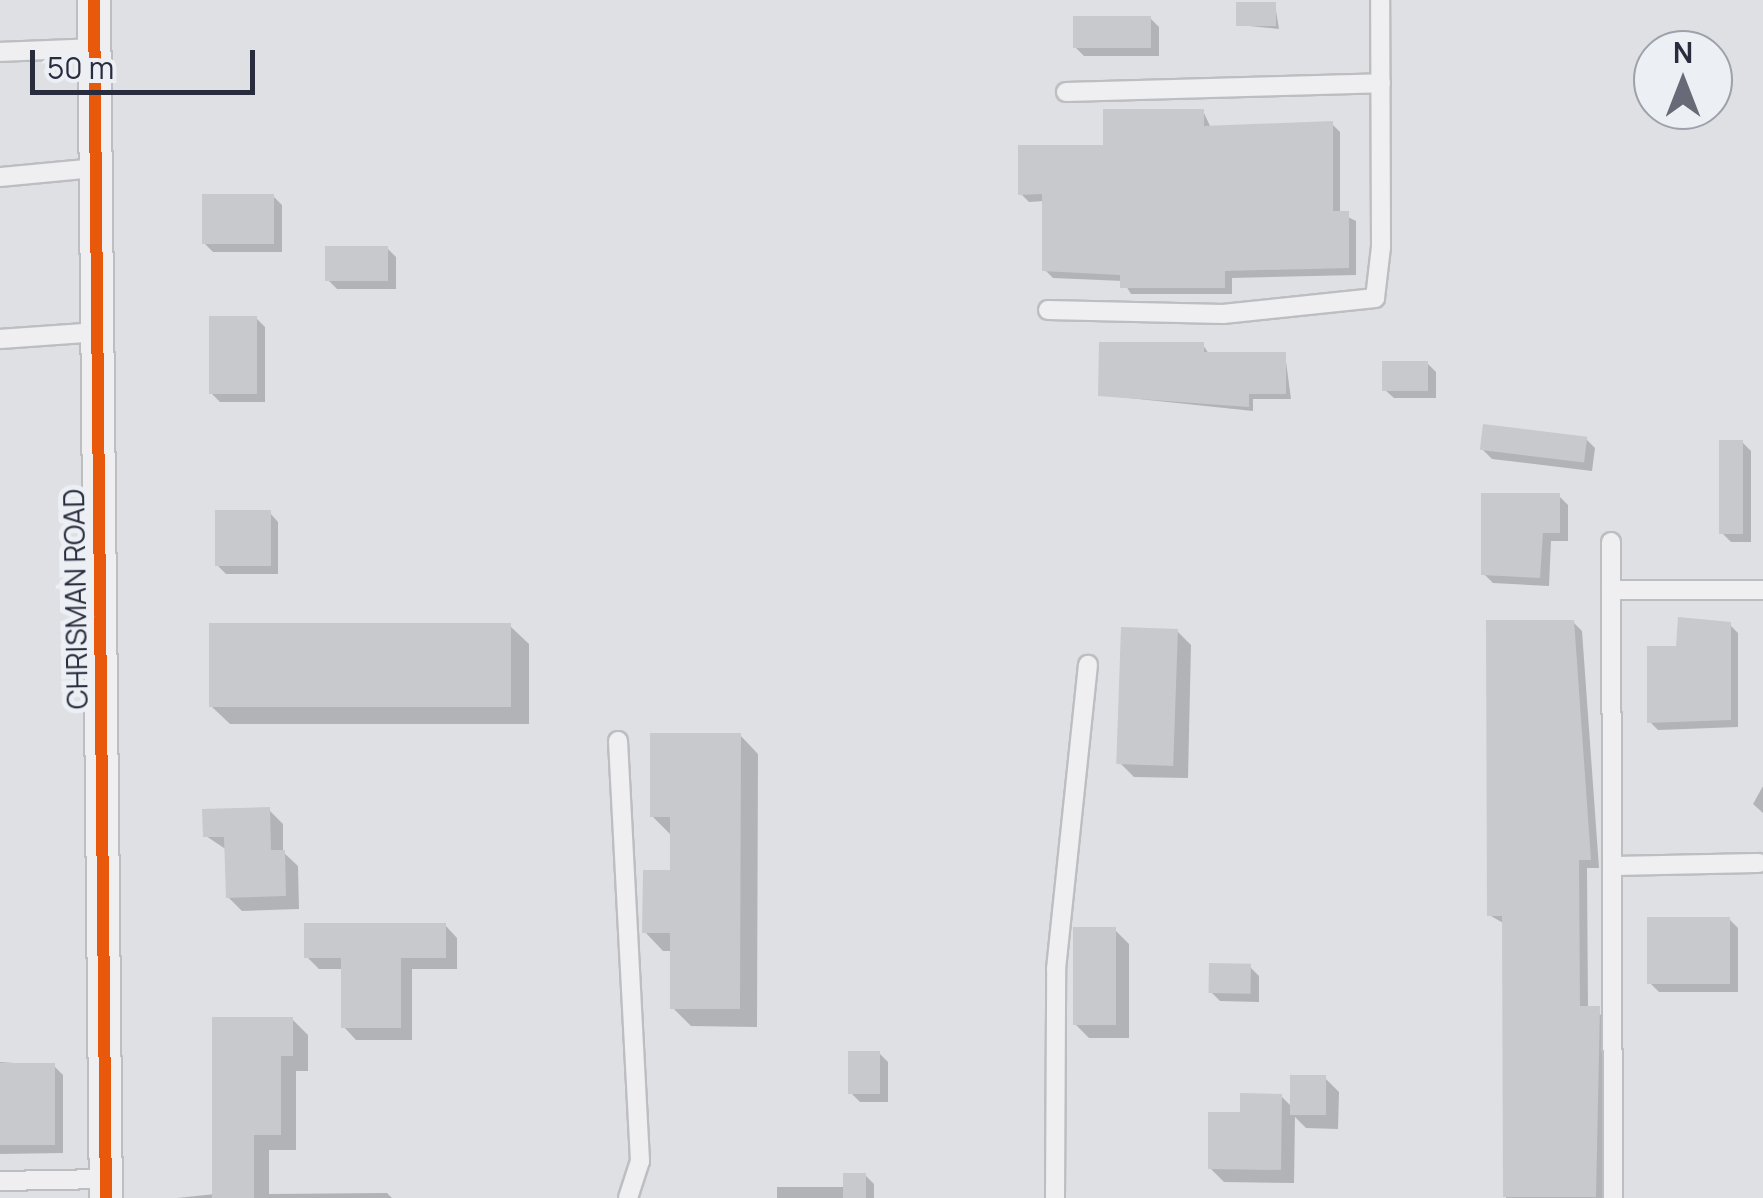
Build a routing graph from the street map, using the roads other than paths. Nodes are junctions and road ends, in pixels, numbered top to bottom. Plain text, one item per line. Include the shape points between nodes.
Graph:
1 (94, 0) edge
2 (1380, 0) edge
3 (94, 48) junction
4 (0, 52) edge
5 (1381, 83) junction
6 (1066, 92) dead end
7 (96, 168) junction
8 (0, 177) edge
9 (1048, 310) dead end
10 (97, 332) junction
11 (0, 339) edge
12 (1611, 542) dead end
13 (1611, 590) junction
14 (1763, 590) edge
15 (1088, 665) dead end
16 (618, 741) dead end
17 (1759, 862) dead end
18 (1612, 866) junction
19 (0, 1181) edge
20 (106, 1188) edge
21 (628, 1198) edge
22 (1055, 1198) edge
23 (1613, 1198) edge

1 - 3 street, CHRISMAN ROAD
2 - 5 lane
3 - 4 lane
3 - 7 street, CHRISMAN ROAD
5 - 6 lane
5 - 9 lane via 1375,298 1223,314
7 - 8 lane
7 - 10 street, CHRISMAN ROAD
10 - 11 lane
10 - 20 street, CHRISMAN ROAD
12 - 13 lane
13 - 14 lane
13 - 18 lane
15 - 22 lane via 1056,970
16 - 21 lane via 640,1161
17 - 18 lane
18 - 23 lane
19 - 20 lane

